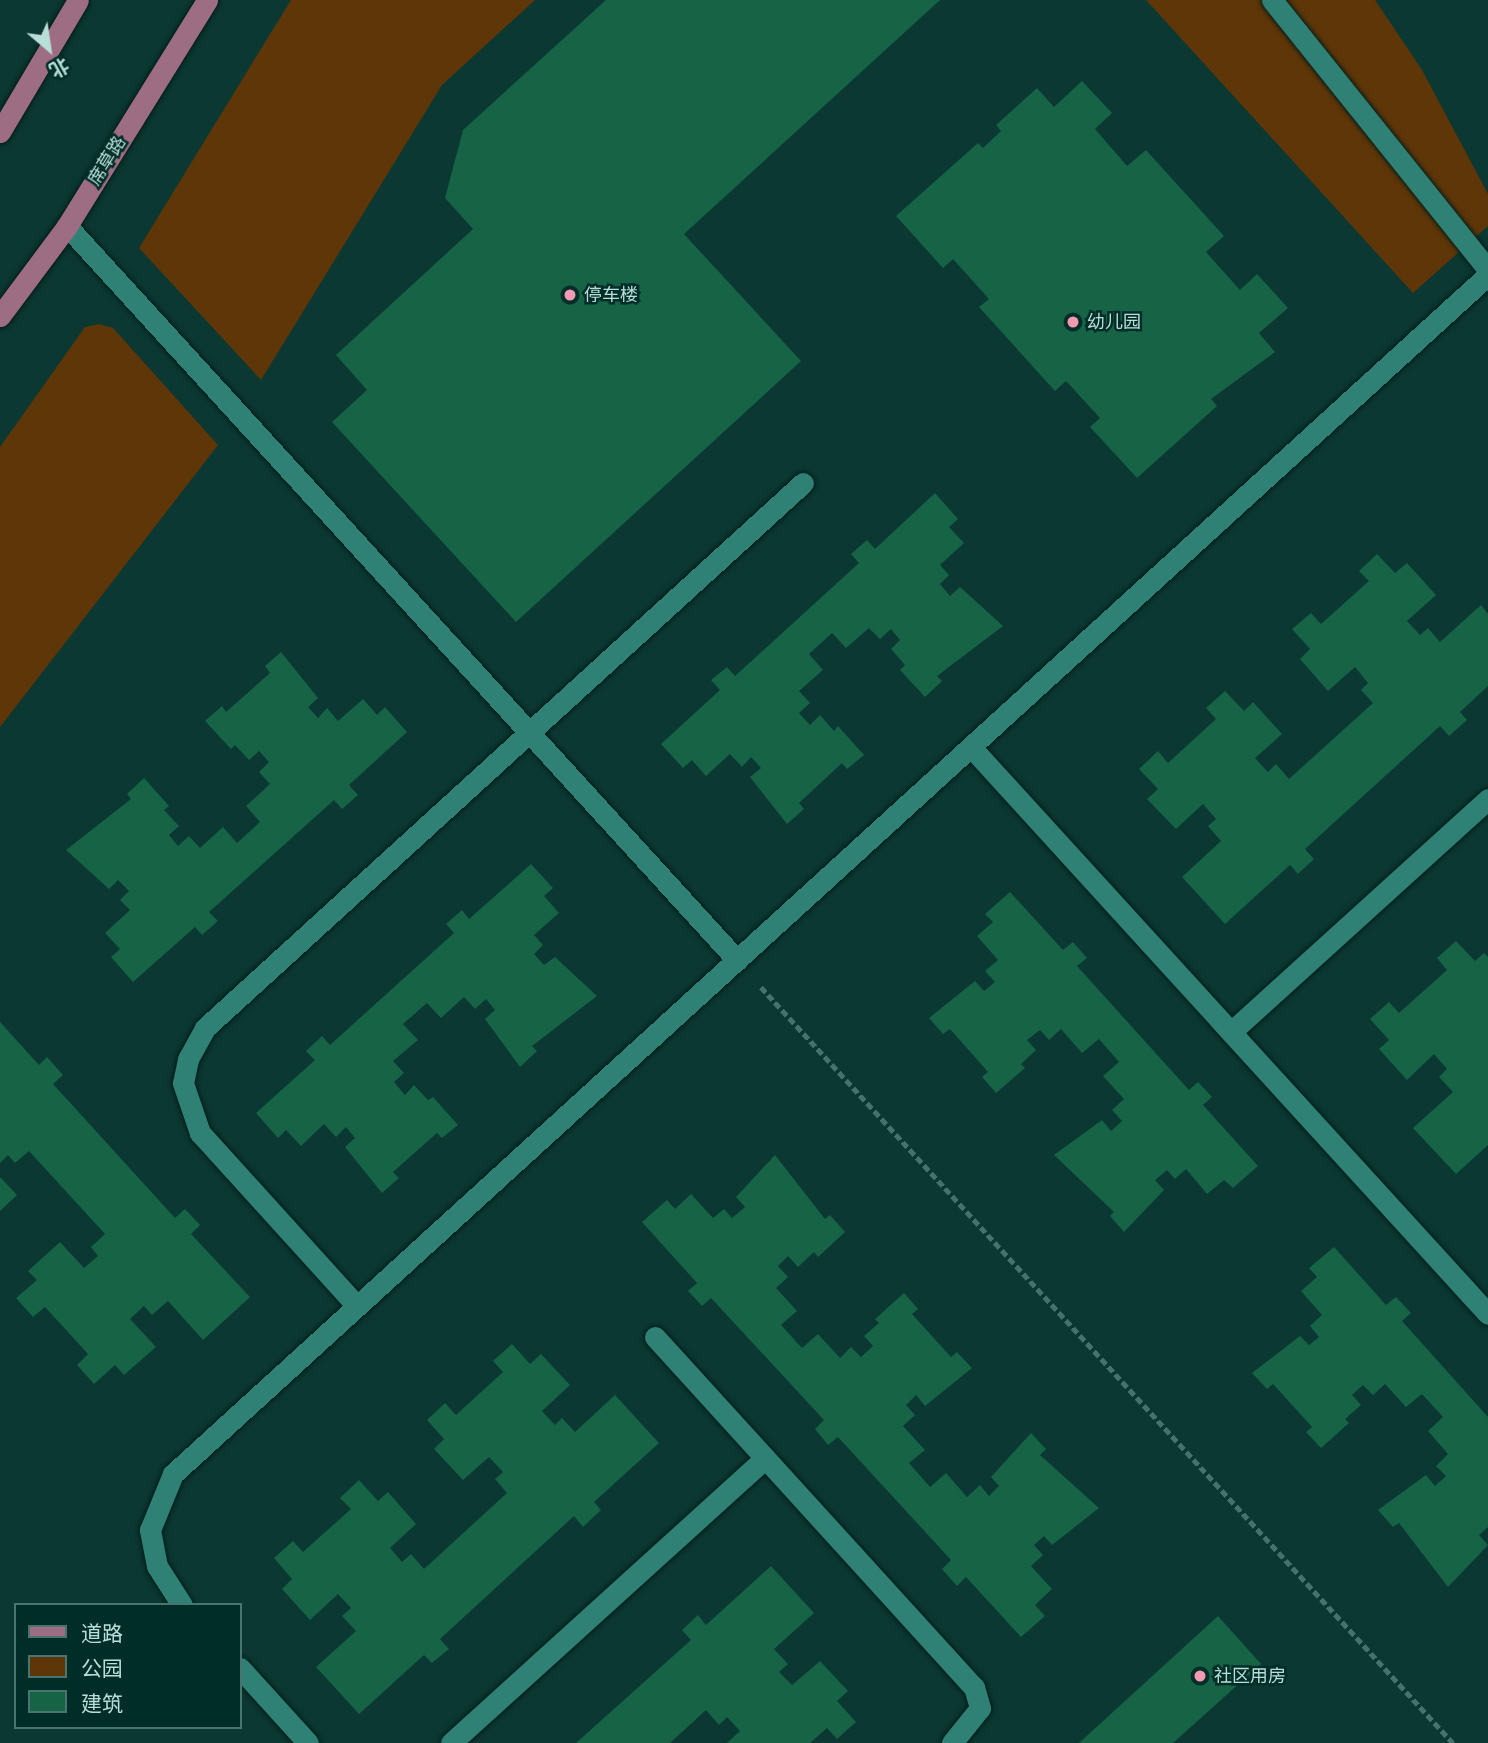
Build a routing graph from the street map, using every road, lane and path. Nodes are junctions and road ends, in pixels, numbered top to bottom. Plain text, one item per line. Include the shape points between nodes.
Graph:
1 (78, 0) edge
2 (207, 0) edge
3 (1272, 0) edge
4 (0, 132) edge
5 (67, 226) junction
6 (1488, 273) edge
7 (0, 316) edge
8 (803, 483) dead end
9 (529, 732) junction
10 (971, 747) junction
11 (1488, 799) edge
12 (737, 960) junction
13 (1231, 1032) junction
14 (1484, 1302) edge
15 (357, 1306) junction
16 (655, 1337) dead end
17 (765, 1458) junction
18 (181, 1603) edge
19 (242, 1670) edge
20 (308, 1743) edge
21 (450, 1743) edge
22 (952, 1743) edge
23 (1453, 1743) edge

1 - 4 main road
2 - 5 main road, 席草路
3 - 6 street
5 - 7 main road, 席草路
5 - 9 street
6 - 10 street
8 - 9 street
9 - 12 street
9 - 15 street via 205,1028 188,1059 183,1083 200,1133
10 - 12 street
10 - 13 street
11 - 13 street
12 - 15 street
12 - 23 path
13 - 14 street
15 - 18 street via 173,1474 150,1530 157,1566
16 - 17 street
17 - 21 street
17 - 22 street via 974,1687 980,1709
19 - 20 street

